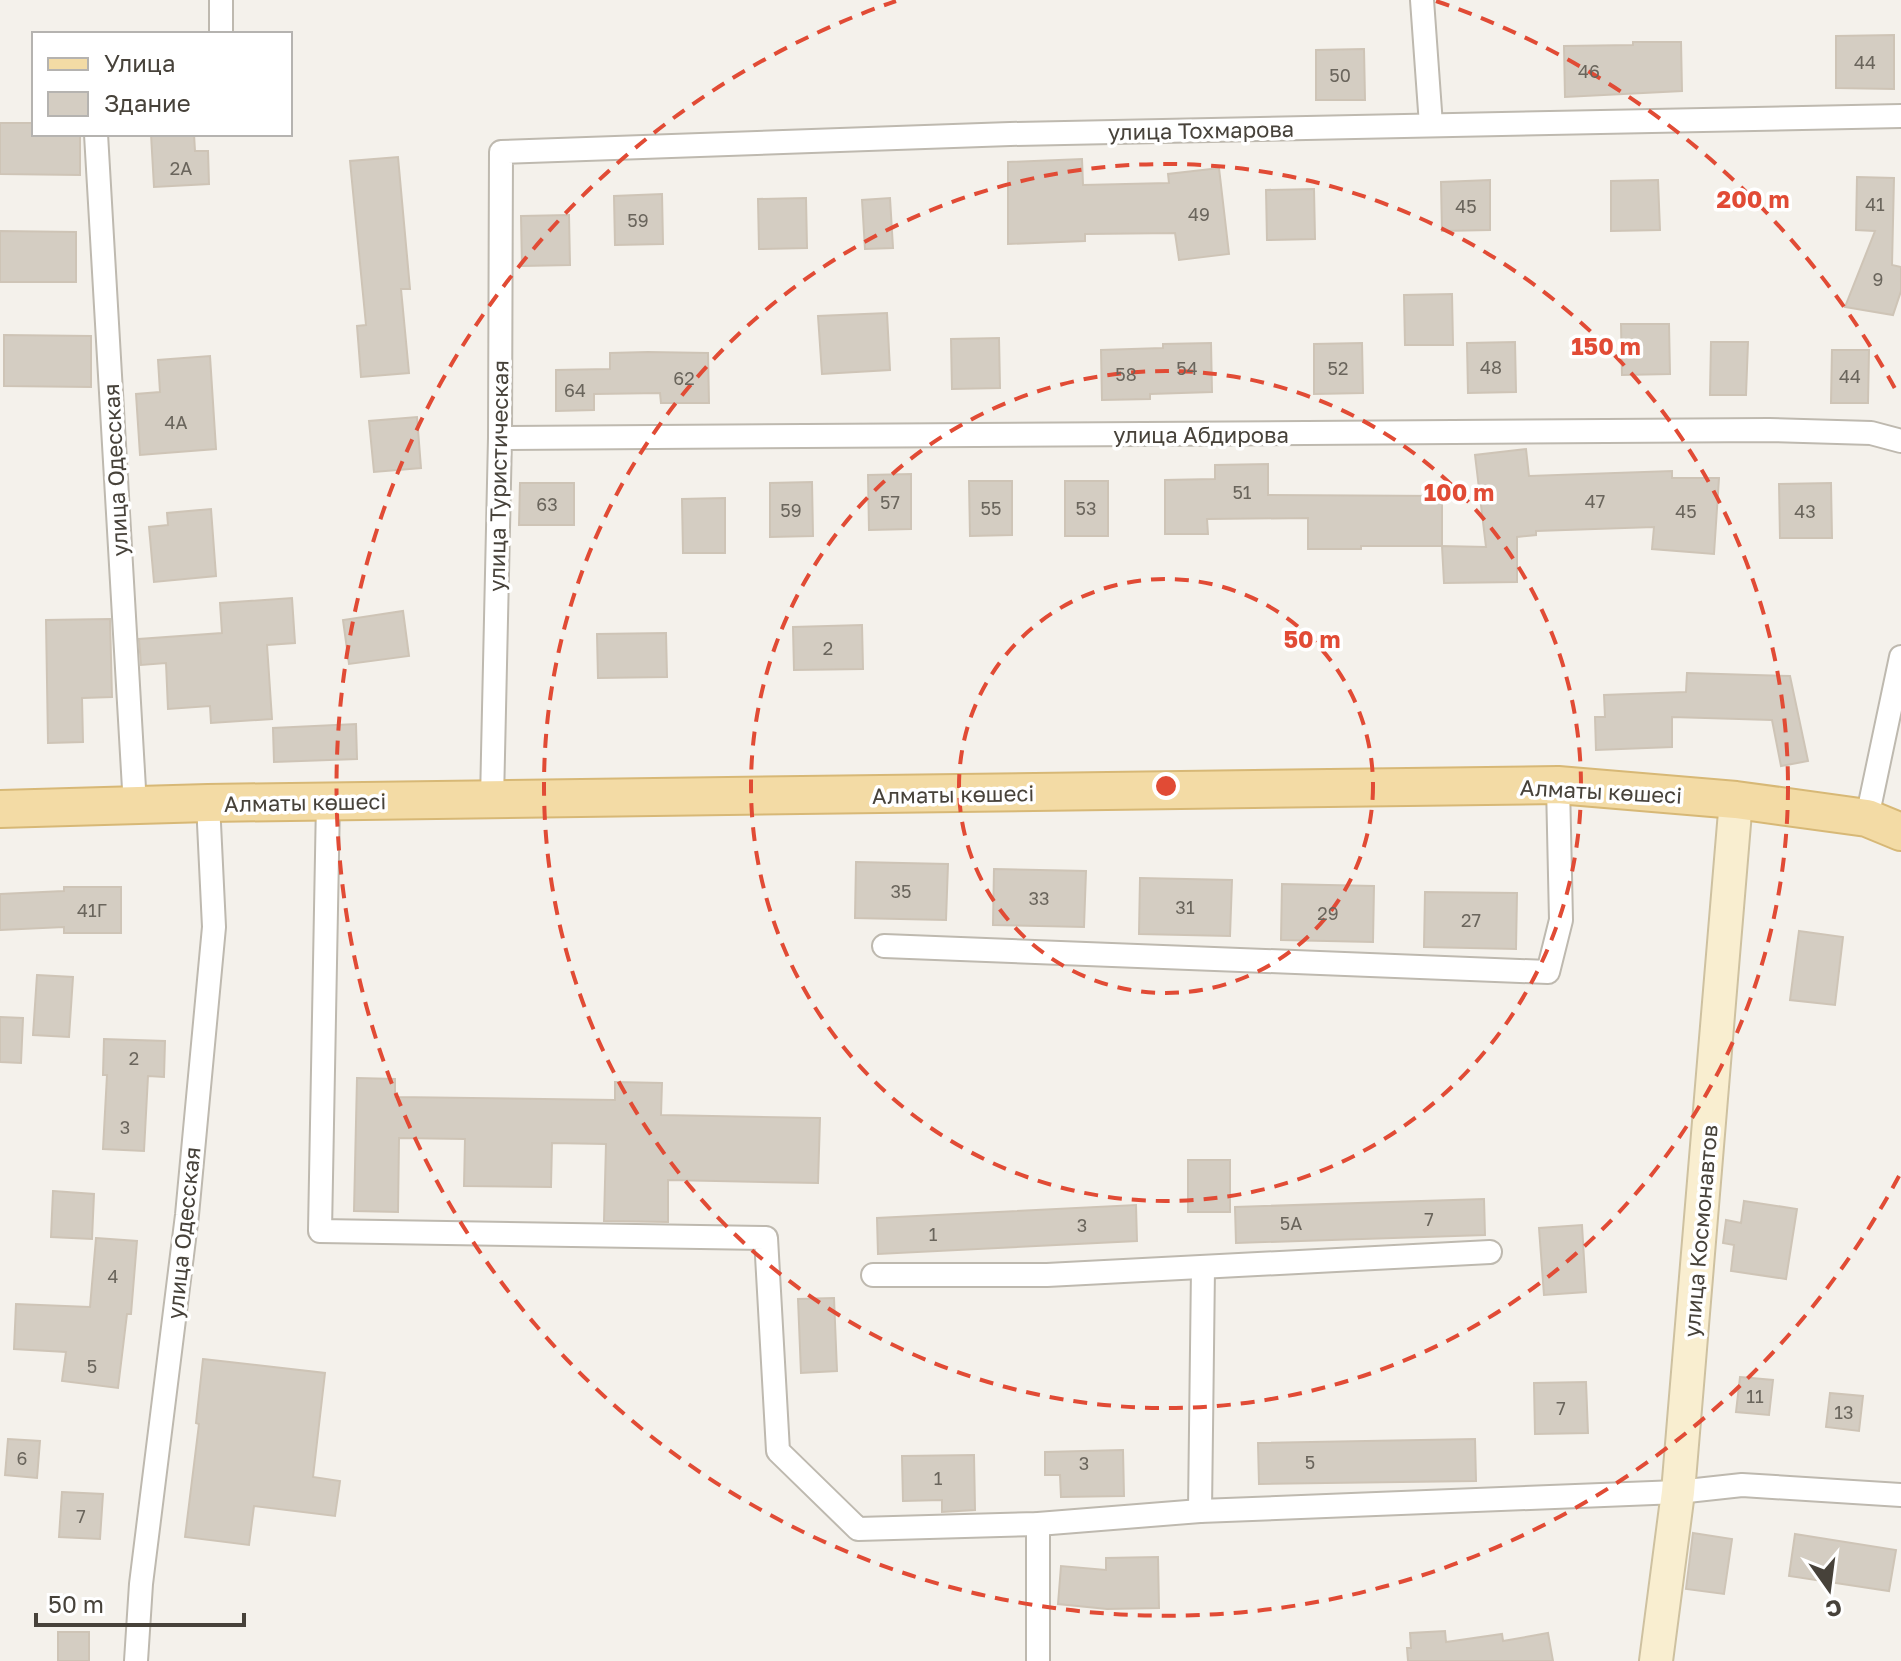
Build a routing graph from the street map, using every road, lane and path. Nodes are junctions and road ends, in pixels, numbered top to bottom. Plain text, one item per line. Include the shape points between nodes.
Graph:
1 (221, 0) edge
2 (1422, 0) edge
3 (221, 32) edge
4 (1901, 116) edge
5 (1431, 125) junction
6 (96, 136) edge
7 (501, 152) joint
8 (500, 438) junction
9 (1901, 441) edge
10 (1901, 657) edge
11 (1558, 785) junction
12 (492, 800) junction
13 (1736, 800) junction
14 (328, 802) junction
15 (208, 803) junction
16 (135, 806) junction
17 (0, 809) edge
18 (1867, 818) junction
19 (1901, 832) edge
20 (884, 946) dead end
21 (1490, 1252) dead end
22 (1203, 1268) junction
23 (873, 1275) dead end
24 (1678, 1492) junction
25 (1901, 1495) edge
26 (1200, 1511) junction
27 (1038, 1524) junction
28 (136, 1661) edge
29 (1038, 1661) edge
30 (1656, 1661) edge

1 - 3 street
2 - 5 street
4 - 5 street, улица Тохмарова
5 - 7 street, улица Тохмарова
6 - 16 street, улица Одесская
7 - 8 street, улица Туристическая
8 - 9 street, улица Абдирова via 1769,430 1871,433
8 - 12 street, улица Туристическая
10 - 18 street
11 - 12 main road, Алматы көшесі
11 - 13 main road, Алматы көшесі
11 - 20 street via 1561,920 1548,972
12 - 14 main road, Алматы көшесі
13 - 18 main road, Алматы көшесі
13 - 24 main road, улица Космонавтов
14 - 15 main road, Алматы көшесі
14 - 27 street via 320,1231 766,1238 778,1451 858,1529
15 - 16 main road, Алматы көшесі
15 - 28 street, улица Одесская via 214,927
16 - 17 main road, Алматы көшесі
18 - 19 main road, Алматы көшесі
21 - 22 street
22 - 23 street
22 - 26 street
24 - 25 street via 1742,1485
24 - 26 street
24 - 30 main road, улица Космонавтов
26 - 27 street
27 - 29 street

